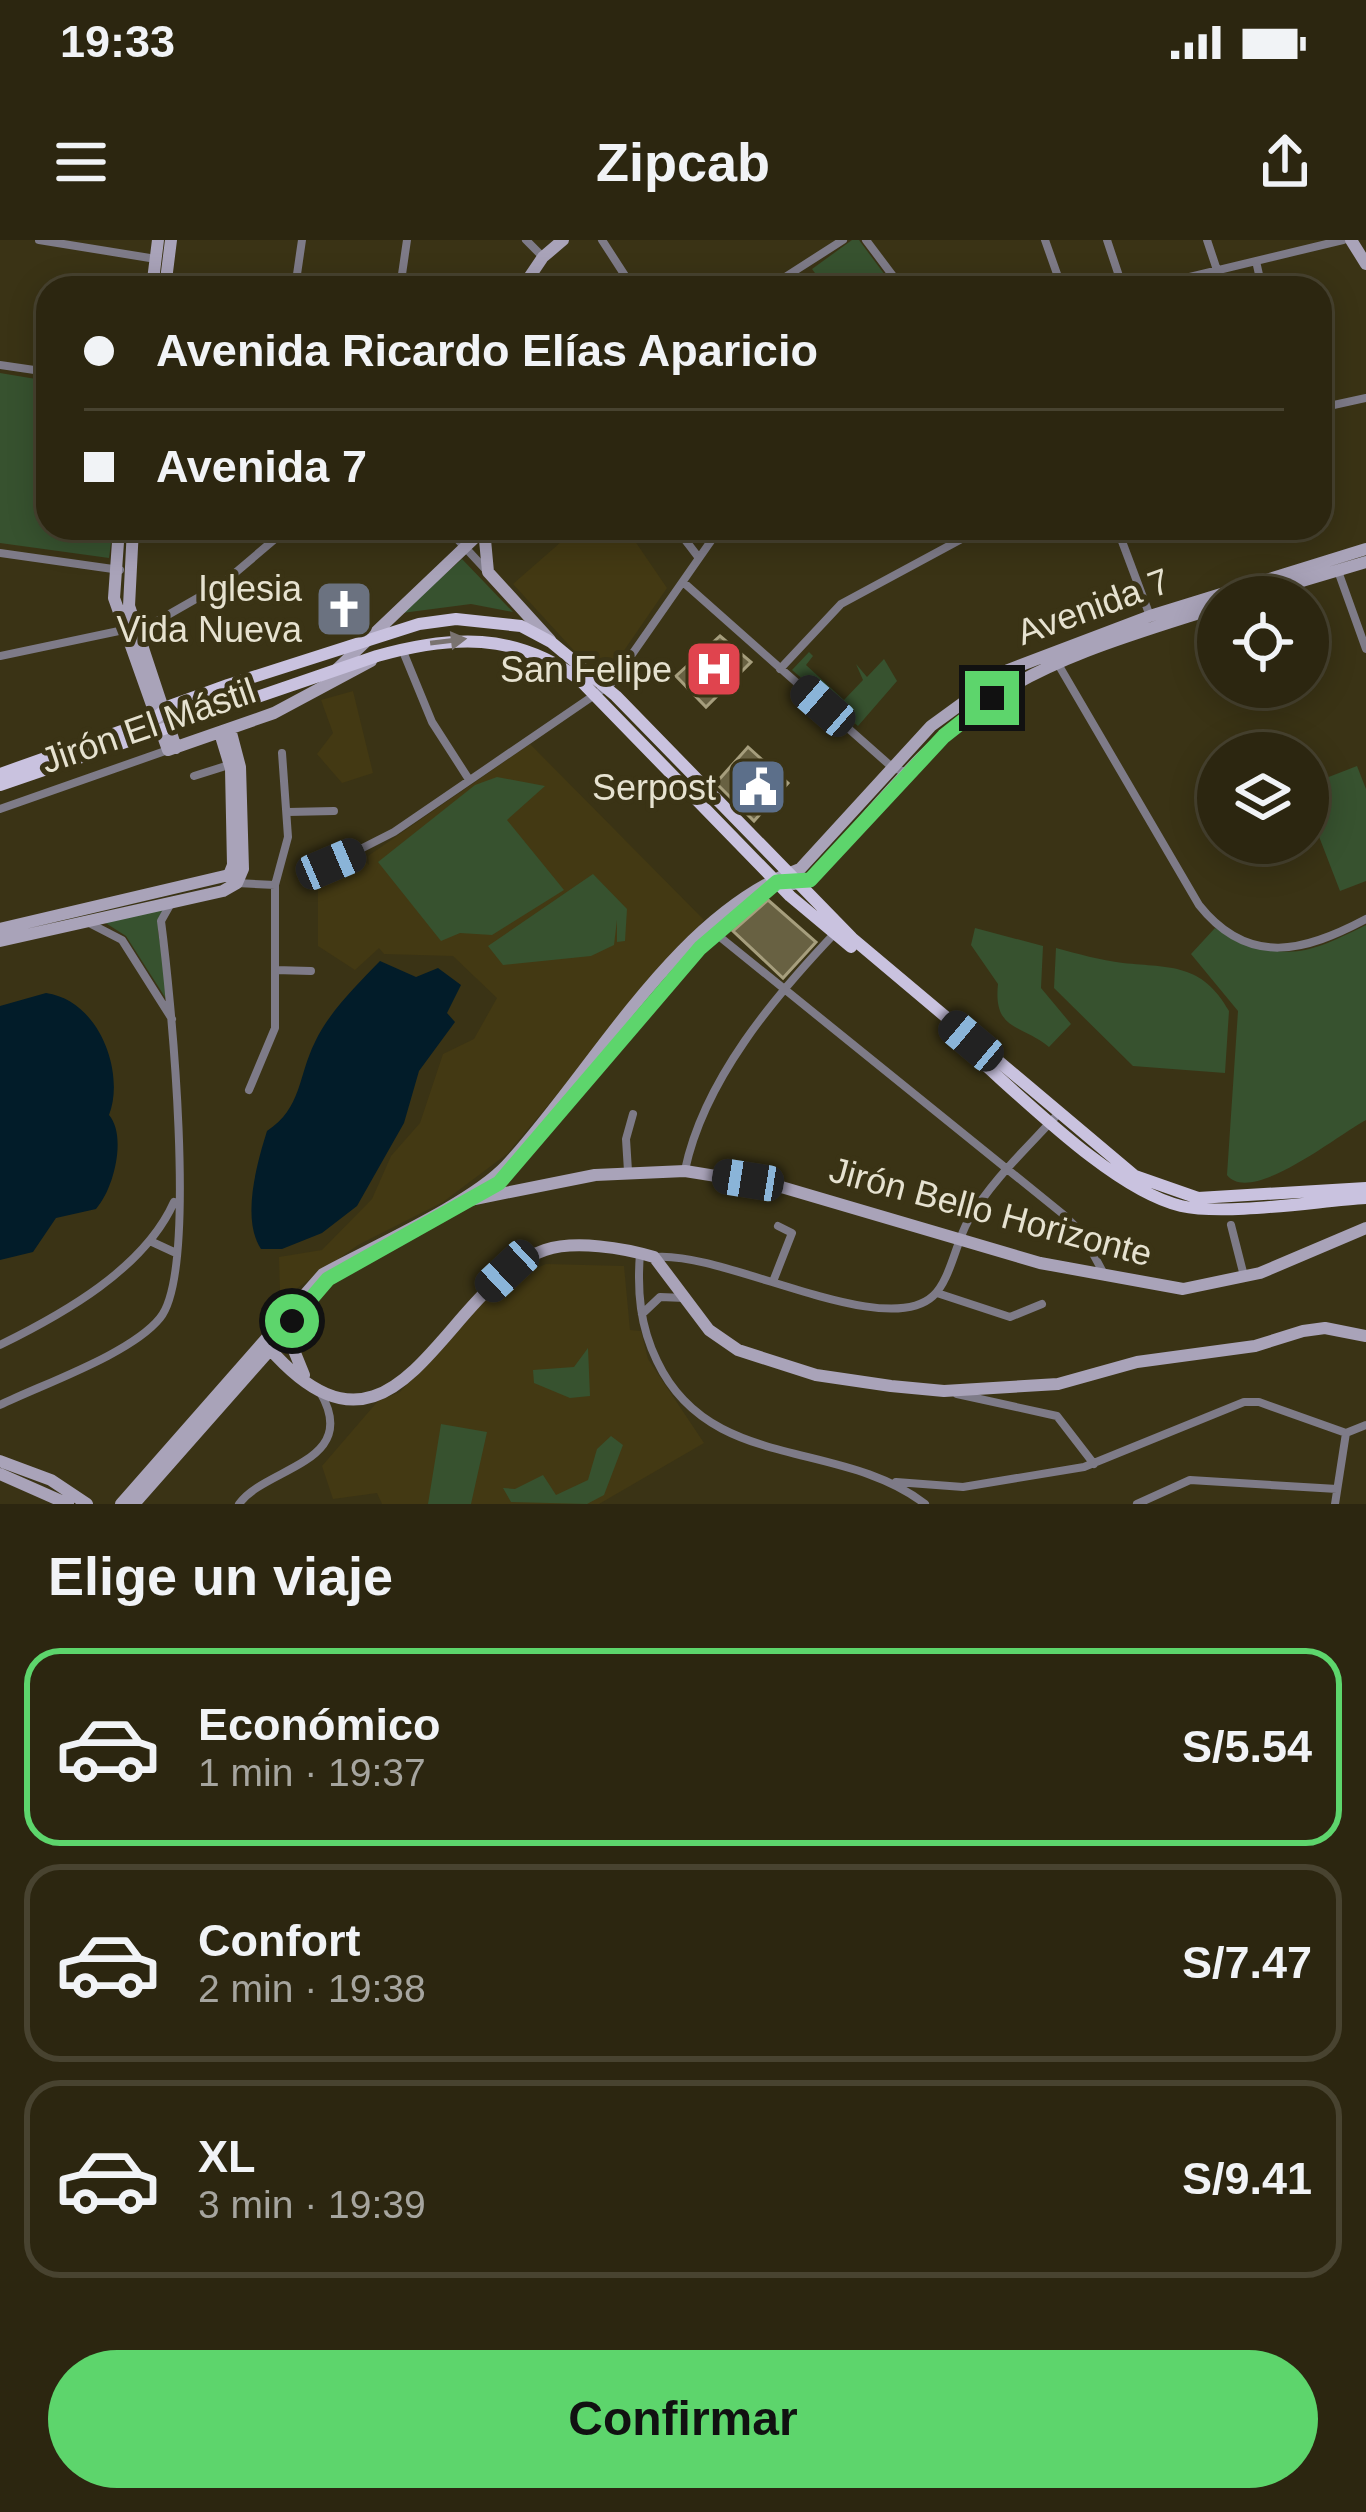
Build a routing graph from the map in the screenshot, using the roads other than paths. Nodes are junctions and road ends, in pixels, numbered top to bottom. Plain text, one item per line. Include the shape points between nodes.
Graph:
1 (39, 240) edge
2 (158, 240) edge
3 (172, 240) edge
4 (302, 240) edge
5 (406, 240) edge
6 (526, 240) edge
7 (602, 240) edge
8 (843, 240) edge
9 (866, 240) edge
10 (1045, 240) edge
11 (1107, 240) edge
12 (1207, 240) edge
13 (1347, 240) edge
14 (559, 241) edge
15 (542, 257) junction
16 (162, 260) junction
17 (1256, 261) junction
18 (1366, 264) edge
19 (1217, 270) junction
20 (156, 276) edge
21 (164, 276) edge
22 (297, 276) edge
23 (402, 276) edge
24 (530, 276) edge
25 (625, 276) edge
26 (787, 276) edge
27 (893, 276) edge
28 (1058, 276) edge
29 (1119, 276) edge
30 (1193, 276) edge
31 (1259, 276) edge
32 (0, 365) edge
33 (36, 370) edge
34 (1366, 398) edge
35 (1332, 405) edge
36 (119, 540) edge
37 (129, 540) edge
38 (274, 540) edge
39 (458, 540) edge
40 (472, 540) edge
41 (484, 540) edge
42 (685, 540) edge
43 (712, 540) edge
44 (960, 540) edge
45 (1122, 540) edge
46 (465, 547) junction
47 (1366, 549) edge
48 (0, 554) edge
49 (1345, 555) junction
50 (699, 558) junction
51 (1366, 562) edge
52 (1337, 569) junction
53 (120, 570) junction
54 (488, 572) junction
55 (1292, 576) edge
56 (1296, 576) edge
57 (683, 582) junction
58 (1197, 603) edge
59 (1197, 613) edge
60 (1150, 616) junction
61 (130, 632) junction
62 (371, 639) junction
63 (551, 642) junction
64 (402, 649) junction
65 (1078, 649) junction
66 (1366, 649) edge
67 (0, 656) edge
68 (377, 656) junction
69 (1058, 664) junction
70 (780, 669) junction
71 (335, 670) junction
72 (601, 691) junction
73 (161, 722) junction
74 (225, 731) junction
75 (172, 749) junction
76 (282, 754) dead end
77 (234, 767) junction
78 (893, 768) junction
79 (910, 773) junction
80 (0, 774) edge
81 (194, 776) dead end
82 (468, 778) junction
83 (0, 785) edge
84 (0, 809) edge
85 (334, 811) dead end
86 (288, 812) junction
87 (331, 864) dead end
88 (778, 877) junction
89 (237, 883) junction
90 (275, 884) junction
91 (800, 885) junction
92 (202, 890) junction
93 (176, 901) junction
94 (1366, 919) edge
95 (58, 922) junction
96 (79, 923) junction
97 (0, 929) edge
98 (838, 931) junction
99 (716, 933) junction
100 (0, 941) edge
101 (275, 970) junction
102 (311, 970) dead end
103 (171, 979) junction
104 (153, 985) junction
105 (788, 990) junction
106 (173, 1021) junction
107 (249, 1090) dead end
108 (633, 1114) dead end
109 (1055, 1117) junction
110 (1008, 1170) junction
111 (628, 1171) junction
112 (685, 1171) junction
113 (508, 1175) junction
114 (514, 1191) junction
115 (1360, 1193) edge
116 (177, 1196) junction
117 (468, 1201) junction
118 (450, 1203) junction
119 (1232, 1225) dead end
120 (778, 1226) dead end
121 (1363, 1228) edge
122 (150, 1241) junction
123 (957, 1241) junction
124 (176, 1253) junction
125 (647, 1255) junction
126 (1244, 1277) junction
127 (1106, 1278) junction
128 (774, 1280) junction
129 (937, 1293) junction
130 (687, 1298) junction
131 (1042, 1304) dead end
132 (641, 1316) junction
133 (292, 1321) junction
134 (1364, 1339) edge
135 (0, 1346) edge
136 (273, 1346) junction
137 (293, 1348) junction
138 (245, 1374) junction
139 (312, 1384) junction
140 (1010, 1384) junction
141 (944, 1391) junction
142 (1011, 1404) junction
143 (0, 1405) edge
144 (1366, 1425) edge
145 (1346, 1433) junction
146 (1079, 1451) junction
147 (1094, 1464) junction
148 (5, 1468) edge
149 (1073, 1469) junction
150 (896, 1482) junction
151 (1337, 1489) junction
152 (68, 1504) edge
153 (87, 1504) edge
154 (121, 1504) edge
155 (134, 1504) edge
156 (239, 1504) edge
157 (925, 1504) edge
158 (1137, 1504) edge
159 (1335, 1504) edge

1 - 16 street
2 - 16 street
3 - 16 street
4 - 22 street
5 - 23 street
6 - 15 street
7 - 25 street
8 - 26 street
9 - 27 street
10 - 28 street
11 - 29 street
12 - 19 street
13 - 17 street
13 - 18 street
14 - 15 street
15 - 24 street
16 - 20 street
16 - 21 street
17 - 19 street
17 - 31 street
19 - 30 street
32 - 33 street
34 - 35 street
36 - 53 street
37 - 53 street
38 - 61 street via 221,584
39 - 46 street
40 - 46 street
41 - 54 street
42 - 50 street
43 - 50 street
44 - 70 street via 841,604
45 - 60 street
46 - 54 street
46 - 62 street
47 - 49 street, Avenida 7
48 - 53 street
49 - 52 street
49 - 55 street, Avenida 7
50 - 57 street
51 - 52 street, Avenida 7
52 - 56 street, Avenida 7
52 - 66 street
53 - 61 street
54 - 63 street
57 - 70 street
57 - 72 street
58 - 60 street, Avenida 7
59 - 65 street, Avenida 7
60 - 65 street, Avenida 7
61 - 67 street
61 - 73 street
62 - 63 main road via 456,619 521,626
62 - 71 street
62 - 73 main road via 228,685
63 - 72 main road
64 - 68 main road
64 -> 72 main road via 491,639 542,655
64 - 82 street via 432,722
65 - 69 street, Avenida 7
65 - 78 street, Avenida 7 via 983,685
68 - 71 main road
68 - 74 street, Jirón El Mástil via 326,689
69 - 79 street, Avenida 7 via 980,707
69 - 94 street via 1219,927 1276,952 1317,944
70 - 78 street
71 - 73 main road
72 - 82 street
72 - 88 main road
73 - 75 street
73 - 80 main road
73 - 83 main road
74 - 75 street, Jirón El Mástil
74 - 77 street
75 - 84 street, Jirón El Mástil
76 - 86 street
77 - 81 street
77 - 89 street via 243,869
77 - 92 street via 233,866
78 - 79 street
78 - 88 street, Avenida 7 via 800,869
79 - 91 street, Avenida 7
82 - 87 street via 394,832
85 - 86 street
86 - 90 street
88 - 91 main road
88 - 98 main road
88 - 99 street
88 - 118 street via 688,947 502,1170
89 - 90 street
89 - 92 street
90 - 101 street
91 - 98 main road
92 - 93 street
92 - 95 street
93 - 96 street
93 - 103 street via 161,921
95 - 96 street
95 - 97 street
95 - 100 street
96 - 104 street via 114,933
98 - 105 street
98 - 109 main road
99 - 105 street
99 - 113 street
101 - 102 street
101 - 107 street via 274,1028
103 - 104 street
103 - 106 street
104 - 106 street
105 - 110 street
105 - 112 street via 728,1069
106 - 116 street
108 - 111 street
109 - 110 street
109 - 115 main road via 1134,1186 1178,1205
110 - 123 street
110 - 127 street via 1082,1233
111 - 112 street, Jirón Bello Horizonte
111 - 114 street, Jirón Bello Horizonte
112 - 123 street, Jirón Bello Horizonte via 778,1186
113 - 114 street
113 - 117 street
114 - 117 street, Jirón Bello Horizonte
115 - 121 street
116 - 122 street
116 - 124 street
117 - 118 street, Jirón Bello Horizonte
117 - 133 street via 328,1279
118 - 136 street via 323,1274
119 - 126 street
120 - 128 street via 792,1233
121 - 126 street, Jirón Bello Horizonte
122 - 124 street
122 - 135 street via 71,1305
123 - 127 street, Jirón Bello Horizonte
123 - 129 street
124 - 143 street via 173,1295 144,1333
125 - 128 street
125 - 130 street
125 - 132 street
125 - 139 street via 546,1250 507,1271 398,1387 354,1397
126 - 127 street, Jirón Bello Horizonte via 1183,1288
128 - 129 street via 884,1311 903,1311
129 - 131 street via 1010,1317
130 - 132 street via 660,1297
130 - 141 street via 724,1342 760,1359 848,1381
132 - 150 street via 662,1371 698,1417 766,1449
133 - 136 street
133 - 137 street
134 - 140 street via 1325,1328 1058,1384
136 - 137 street
136 - 138 street
136 - 138 street
136 - 139 street
137 - 139 street
138 - 154 street
138 - 155 street
139 - 156 street via 328,1412 320,1449
140 - 141 street
140 - 142 street
141 - 142 street
142 - 146 street via 1057,1417
144 - 145 street
145 - 147 street via 1244,1402
145 - 151 street
146 - 147 street
146 - 149 street
147 - 149 street
148 - 152 street
148 - 153 street via 51,1480
149 - 150 street via 963,1487
150 - 157 street
151 - 158 street via 1190,1480
151 - 159 street

